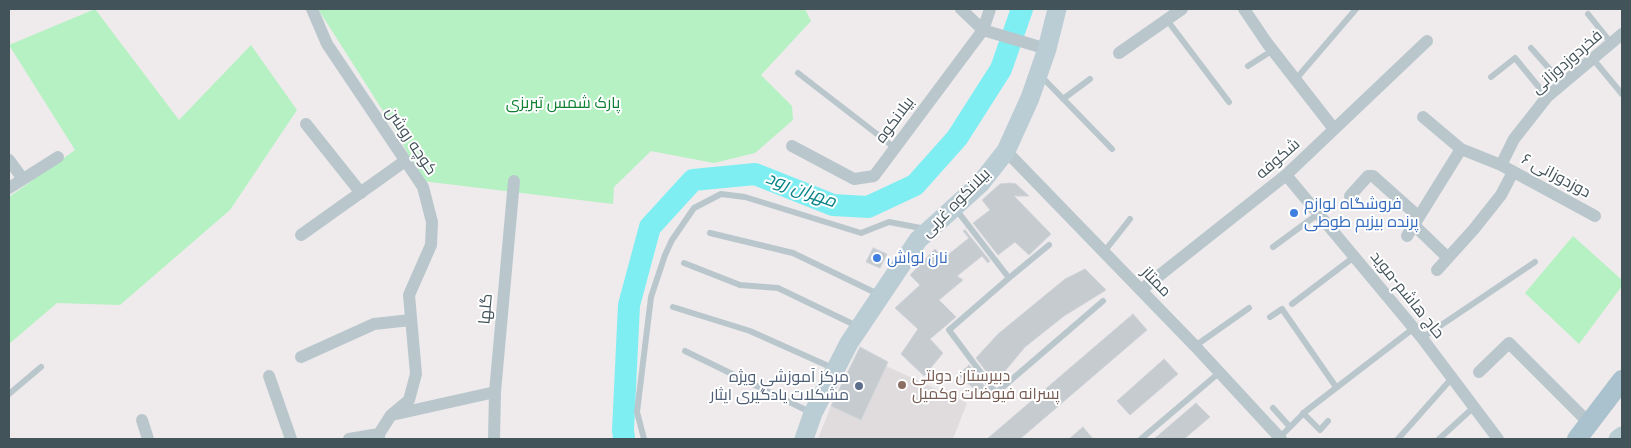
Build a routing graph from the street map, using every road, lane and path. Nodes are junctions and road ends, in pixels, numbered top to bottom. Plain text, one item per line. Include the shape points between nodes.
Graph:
1 (312, 9) edge
2 (961, 9) edge
3 (990, 9) edge
4 (1057, 9) edge
5 (1182, 9) edge
6 (1244, 9) edge
7 (1356, 9) edge
8 (1588, 14) dead end
9 (1167, 20) junction
10 (983, 30) junction
11 (1622, 34) edge
12 (1427, 41) dead end
13 (1612, 44) junction
14 (1532, 48) dead end
15 (1048, 50) junction
16 (1273, 50) junction
17 (1119, 53) dead end
18 (1593, 59) junction
19 (1248, 66) dead end
20 (798, 73) dead end
21 (1039, 74) junction
22 (1491, 77) dead end
23 (1090, 79) dead end
24 (1296, 79) junction
25 (1563, 84) junction
26 (1622, 94) edge
27 (1547, 97) junction
28 (1063, 99) junction
29 (1229, 102) dead end
30 (1423, 117) dead end
31 (306, 124) dead end
32 (1334, 129) junction
33 (792, 146) dead end
34 (895, 148) junction
35 (1112, 149) dead end
36 (1462, 149) junction
37 (1006, 151) junction
38 (58, 157) dead end
39 (9, 160) edge
40 (405, 161) junction
41 (1501, 165) junction
42 (1513, 172) junction
43 (1286, 175) junction
44 (23, 179) junction
45 (514, 181) dead end
46 (9, 188) edge
47 (361, 193) junction
48 (1350, 196) dead end
49 (954, 208) junction
50 (1318, 214) junction
51 (1595, 216) dead end
52 (1130, 219) dead end
53 (1414, 226) junction
54 (930, 230) junction
55 (710, 234) dead end
56 (301, 235) dead end
57 (1049, 245) dead end
58 (1272, 247) dead end
59 (1104, 252) junction
60 (1354, 257) junction
61 (1448, 258) junction
62 (1534, 262) dead end
63 (684, 263) dead end
64 (1436, 270) dead end
65 (1009, 278) junction
66 (1141, 290) junction
67 (881, 296) junction
68 (1103, 301) dead end
69 (1292, 304) dead end
70 (673, 306) dead end
71 (1249, 308) dead end
72 (1270, 317) dead end
73 (411, 320) junction
74 (860, 327) junction
75 (1418, 333) junction
76 (1195, 346) junction
77 (685, 351) dead end
78 (301, 357) dead end
79 (41, 367) dead end
80 (836, 370) junction
81 (1220, 372) junction
82 (1479, 372) dead end
83 (269, 376) dead end
84 (1452, 378) junction
85 (1622, 380) edge
86 (1336, 387) junction
87 (495, 392) junction
88 (1622, 393) edge
89 (9, 394) edge
90 (1474, 407) junction
91 (1273, 408) dead end
92 (813, 413) junction
93 (1303, 413) junction
94 (391, 415) junction
95 (142, 420) dead end
96 (1328, 421) dead end
97 (1290, 427) junction
98 (1589, 431) edge
99 (1622, 436) edge
100 (379, 437) edge
101 (148, 439) edge
102 (291, 439) edge
103 (349, 439) edge
104 (494, 439) edge
105 (644, 439) edge
106 (804, 439) edge
107 (1141, 439) edge
108 (1280, 439) edge
109 (1398, 439) edge
110 (1439, 439) edge
111 (1498, 439) edge
112 (1577, 439) edge
113 (1618, 439) edge

1 - 40 street, کوچه روشن via 327,44
2 - 10 street
3 - 10 street, بیلانکوه
4 - 15 street, بیلانکوه غربی
5 - 9 street
6 - 16 street
7 - 24 lane
8 - 13 lane
9 - 17 street
9 - 29 lane
10 - 15 street
10 - 34 street, بیلانکوه
11 - 13 street, فخردوزدوزانی
12 - 32 street, شکوفه
13 - 18 street, فخردوزدوزانی
14 - 25 lane
15 - 21 street, بیلانکوه غربی
16 - 19 lane
16 - 24 street
18 - 25 street, فخردوزدوزانی
18 - 26 lane
20 - 34 lane
21 - 28 lane
21 - 37 street, بیلانکوه غربی
22 - 27 lane via 1515,58
23 - 28 lane
24 - 32 street
25 - 27 street, فخردوزدوزانی
27 - 41 street, فخردوزدوزانی via 1514,139
28 - 35 lane
30 - 36 street, دوزدوزانی ۶
31 - 47 street
32 - 43 street, شکوفه
33 - 34 street, بیلانکوه via 854,179 874,176
36 - 41 street, دوزدوزانی ۶
36 - 53 street
37 - 49 street, بیلانکوه غربی via 980,184
37 - 59 street, ممتاز
38 - 44 street
39 - 44 street
40 - 47 street
40 - 73 street, کوچه روشن via 423,187 432,222 431,245 409,295
41 - 42 street, دوزدوزانی ۶
42 - 51 street, دوزدوزانی ۶
42 - 61 street via 1501,195
43 - 50 street, حاج هاشم-موید
43 - 66 street, شکوفه
44 - 46 street
45 - 87 street, گلها
47 - 56 street
48 - 53 street via 1368,176 1373,176
49 - 54 street, بیلانکوه غربی
49 - 65 lane
50 - 58 lane
50 - 60 street, حاج هاشم-موید
52 - 59 lane
53 - 61 street
54 - 67 street, بیلانکوه غربی via 918,240
54 - 105 lane via 889,222 861,232 745,197 721,194 694,208 672,240 651,297 637,412
55 - 67 lane via 792,253
57 - 65 lane
59 - 66 street, ممتاز
60 - 69 lane
60 - 75 street, حاج هاشم-موید
61 - 64 street
62 - 75 lane
63 - 74 lane via 740,285 778,288
65 - 68 lane via 949,330 996,393
66 - 76 street, ممتاز
67 - 74 street, بیلانکوه غربی
70 - 80 lane via 750,332
71 - 76 lane
72 - 86 lane via 1282,309
73 - 78 street via 374,324
73 - 94 street, کوچه روشن via 416,374 409,400
74 - 80 street, بیلانکوه غربی
75 - 84 street, حاج هاشم-موید
75 - 86 lane
76 - 81 street, ممتاز
77 - 92 lane
79 - 89 lane
80 - 92 street, بیلانکوه غربی
81 - 107 lane
81 - 108 street, ممتاز
82 - 98 street via 1509,344
83 - 102 street
84 - 90 street, حاج هاشم-موید
84 - 109 lane
85 - 98 main road
86 - 93 lane
87 - 94 street
87 - 104 street, گلها
88 - 98 main road
90 - 110 lane
90 - 111 street, حاج هاشم-موید
91 - 97 lane
92 - 106 street, بیلانکوه غربی
93 - 96 lane via 1320,430
93 - 97 lane
94 - 100 street, کوچه روشن
95 - 101 street
97 - 108 lane
98 - 112 main road
99 - 113 street
100 - 103 street

